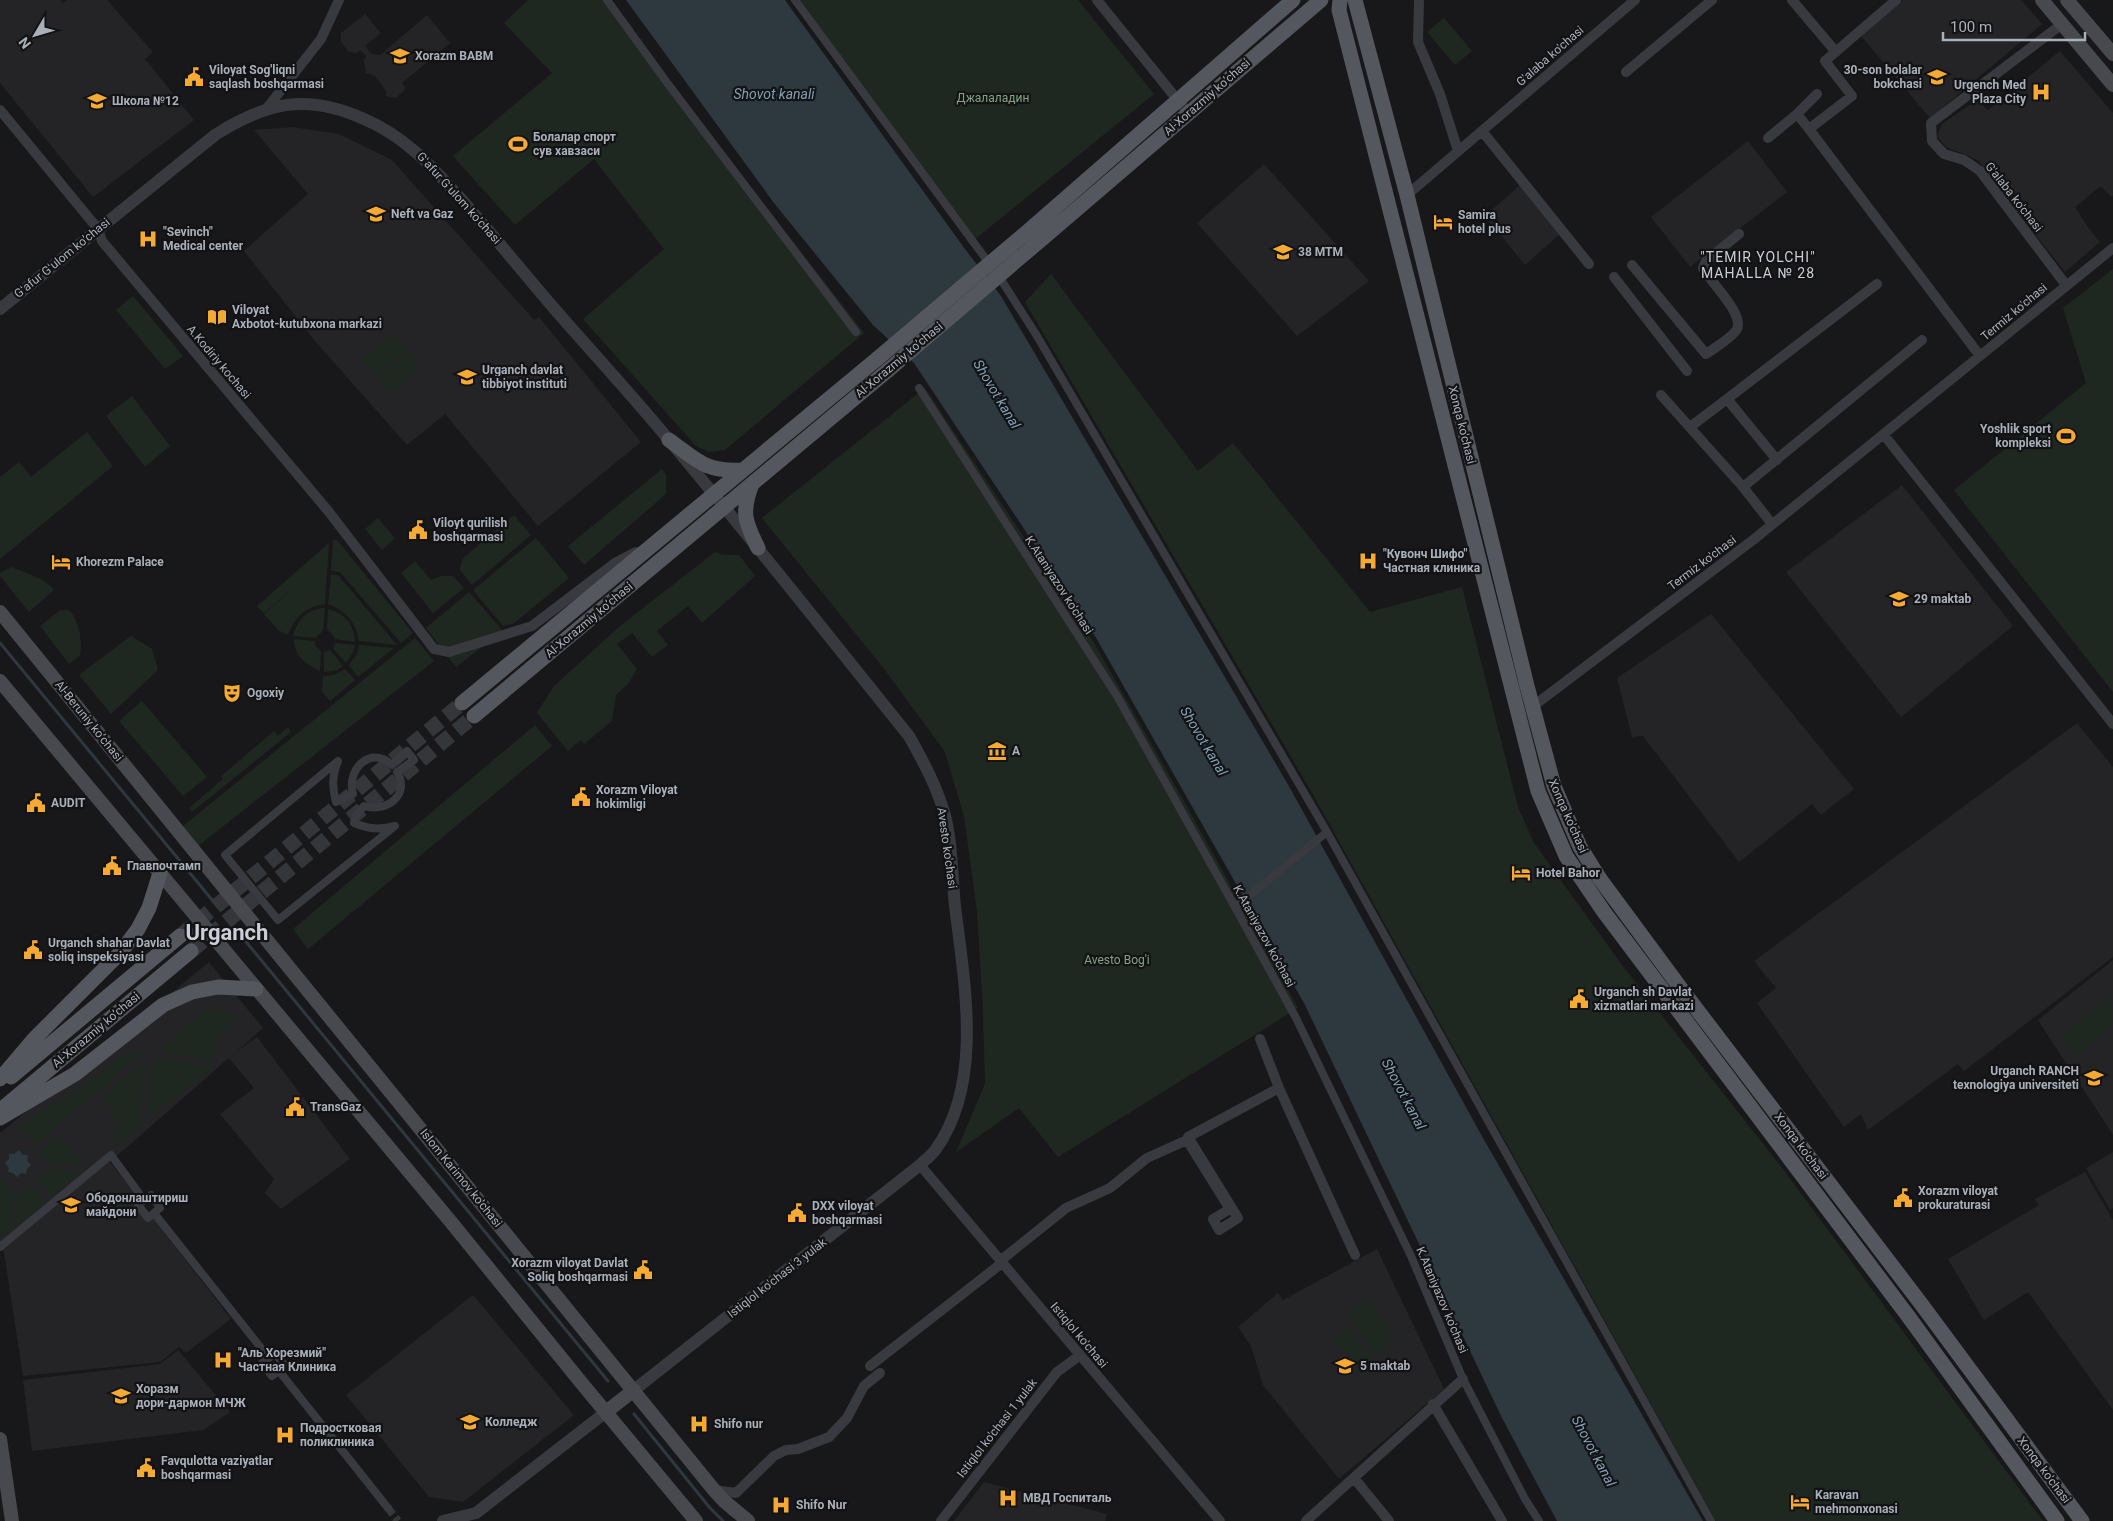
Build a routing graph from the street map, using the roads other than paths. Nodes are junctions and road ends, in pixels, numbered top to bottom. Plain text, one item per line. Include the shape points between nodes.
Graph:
1 (339, 0) edge
2 (607, 0) edge
3 (795, 0) edge
4 (1098, 0) edge
5 (1293, 0) edge
6 (1321, 0) edge
7 (1340, 0) edge
8 (1355, 0) edge
9 (1419, 0) edge
10 (1635, 0) edge
11 (1712, 0) edge
12 (1792, 0) edge
13 (2042, 0) edge
14 (2067, 0) edge
15 (1894, 1) edge
16 (2062, 24) junction
17 (1836, 52) junction
18 (2113, 54) edge
19 (1626, 72) dead end
20 (2113, 85) edge
21 (1817, 94) dead end
22 (1177, 100) junction
23 (267, 108) junction
24 (0, 110) edge
25 (1188, 113) junction
26 (1797, 114) junction
27 (1809, 129) junction
28 (1482, 130) junction
29 (1768, 138) dead end
30 (1458, 151) junction
31 (1407, 195) junction
32 (98, 229) junction
33 (1038, 232) junction
34 (1739, 234) dead end
35 (2113, 248) edge
36 (1590, 264) dead end
37 (1632, 265) dead end
38 (1614, 277) dead end
39 (1877, 284) dead end
40 (2066, 285) junction
41 (0, 309) edge
42 (856, 332) dead end
43 (1922, 340) dead end
44 (1980, 356) junction
45 (1686, 371) dead end
46 (919, 388) dead end
47 (1661, 395) dead end
48 (1727, 399) junction
49 (1690, 427) junction
50 (1884, 434) junction
51 (669, 440) junction
52 (1777, 460) junction
53 (743, 470) junction
54 (752, 484) junction
55 (1743, 487) junction
56 (714, 495) junction
57 (724, 507) junction
58 (1772, 524) junction
59 (1489, 538) junction
60 (659, 540) junction
61 (1474, 542) junction
62 (758, 548) junction
63 (0, 612) edge
64 (1, 683) edge
65 (462, 703) tunnel mouth
66 (1532, 707) junction
67 (474, 716) tunnel mouth
68 (2113, 724) edge
69 (178, 831) joint
70 (1327, 832) junction
71 (160, 873) junction
72 (1235, 907) junction
73 (278, 920) joint
74 (180, 936) tunnel mouth
75 (191, 950) tunnel mouth
76 (256, 989) junction
77 (1706, 1034) junction
78 (1260, 1039) dead end
79 (0, 1079) edge
80 (0, 1086) edge
81 (1279, 1088) junction
82 (0, 1110) edge
83 (0, 1118) edge
84 (920, 1165) junction
85 (0, 1247) edge
86 (1355, 1255) dead end
87 (1001, 1262) junction
88 (1922, 1305) junction
89 (1908, 1316) junction
90 (1079, 1356) junction
91 (269, 1358) junction
92 (870, 1366) dead end
93 (279, 1371) junction
94 (880, 1373) dead end
95 (1463, 1379) junction
96 (634, 1390) junction
97 (1433, 1404) junction
98 (606, 1412) junction
99 (0, 1439) edge
100 (1354, 1478) junction
101 (714, 1490) junction
102 (388, 1508) tunnel mouth
103 (474, 1517) edge
104 (12, 1521) edge
105 (443, 1521) edge
106 (696, 1521) edge
107 (748, 1521) edge
108 (941, 1521) edge
109 (1220, 1521) edge
110 (1306, 1521) edge
111 (1389, 1521) edge
112 (1502, 1521) edge
113 (1539, 1521) edge
114 (1711, 1521) edge
115 (2057, 1521) edge
116 (2082, 1521) edge

1 - 23 street via 321,40
2 - 42 street
3 - 70 street via 1006,284
4 - 22 street
5 - 22 main road, Al-Xorazmiy ko’chasi
6 - 25 main road, Al-Xorazmiy ko’chasi
7 - 61 main road, Xonqa ko'chasi via 1339,10
8 - 31 main road, Xonqa ko'chasi
9 - 30 street via 1418,42 1440,94
10 - 28 street, G'alaba ko'chasi
11 - 19 street
12 - 17 street
13 - 16 main road
14 - 18 main road
15 - 17 street
16 - 20 main road
16 - 40 street, G'alaba ko'chasi via 1931,123 1932,141 1944,154 1964,160 1980,171
17 - 27 street via 1825,61 1852,96
21 - 26 street
22 - 25 street
22 - 33 main road, Al-Xorazmiy ko’chasi
23 - 32 street, Gʻafur Gʻulom ko’chasi via 215,134
23 - 51 street, Gʻafur Gʻulom ko’chasi via 310,104 338,108 366,119 416,150
24 - 32 street, A.Kodiriy kochasi
25 - 33 main road, Al-Xorazmiy ko’chasi
26 - 27 street
26 - 29 street
27 - 44 street
28 - 30 street, G'alaba ko'chasi
28 - 36 street
30 - 31 street, G'alaba ko'chasi
31 - 59 main road, Xonqa ko'chasi
32 - 41 street, Gʻafur Gʻulom ko’chasi
32 - 60 street, A.Kodiriy kochasi via 102,241 329,512 434,648 449,652 532,626 615,563
33 - 53 main road, Al-Xorazmiy ko’chasi, bridge
33 - 54 main road, Al-Xorazmiy ko’chasi, bridge via 887,371
34 - 37 street via 1706,261 1703,268 1734,310 1738,322 1732,334 1706,354
35 - 40 street, Termiz ko'chasi
38 - 45 street
39 - 48 street
40 - 44 street, Termiz ko'chasi
43 - 52 street
44 - 50 street, Termiz ko'chasi
46 - 72 street, K.Ataniyazov ko'chasi via 1117,696
47 - 49 street
48 - 49 street
48 - 52 street
49 - 55 street
50 - 58 street, Termiz ko'chasi
50 - 68 street
51 - 53 main road via 710,468
51 - 56 street, Gʻafur Gʻulom ko’chasi
52 - 55 street
53 - 56 main road, Al-Xorazmiy ko’chasi
54 - 57 main road, Al-Xorazmiy ko’chasi
54 - 62 main road via 744,512
55 - 58 street
56 - 57 street, Avesto ko'chasi
56 - 60 main road, Al-Xorazmiy ko’chasi
57 - 62 street, Avesto ko'chasi
57 - 67 main road, Al-Xorazmiy ko’chasi
58 - 66 street, Termiz ko'chasi
59 - 61 main road
59 - 66 main road, Xonqa ko'chasi
60 - 65 main road, Al-Xorazmiy ko’chasi
61 - 77 main road, Xonqa ko'chasi via 1538,791 1566,856 1581,880
62 - 84 street, Avesto ko'chasi via 910,736 936,787 945,814 963,976 966,1059 961,1092 948,1126 936,1150
63 - 69 main road, Al-Beruniy ko’chasi
64 - 71 main road
66 - 77 main road, Xonqa ko'chasi via 1554,786 1580,847
69 - 96 main road, Islom Karimov ko'chasi
70 - 72 street
70 - 114 street
71 - 76 main road
71 - 79 main road via 149,908 121,952 34,1039
72 - 95 street, K.Ataniyazov ko'chasi via 1296,1018 1383,1198
73 - 73 street via 395,826 367,828 354,823 364,806 381,808 395,800 401,784 397,772 414,760 407,751 392,765 374,758 359,764 351,778 353,794 336,802 332,788 338,761 225,855
74 - 80 main road, Al-Xorazmiy ko’chasi
75 - 82 main road, Al-Xorazmiy ko’chasi
76 - 83 main road via 218,987 192,992 163,1005 76,1074
76 - 98 main road
77 - 88 main road, Xonqa ko'chasi
77 - 89 main road, Xonqa ko'chasi
78 - 81 street
81 - 86 street
81 - 87 street via 1188,1137 1238,1218 1219,1230 1213,1219 1230,1209 1187,1140 1147,1158 1110,1188 1066,1208
84 - 87 street, Istiqlol ko'chasi
84 - 96 street, Istiqlol ko'chasi 3 yulak
85 - 91 street via 111,1155 144,1200 138,1205 148,1218 154,1213
87 - 90 street, Istiqlol ko'chasi
87 - 92 street
88 - 89 main road
88 - 116 main road, Xonqa ko'chasi
89 - 115 main road, Xonqa ko'chasi
90 - 108 street, Istiqlol ko'chasi 1 yulak via 1057,1372
90 - 109 street, Istiqlol ko'chasi
91 - 93 street via 275,1354 285,1366
91 - 93 street via 262,1363 272,1376
93 - 102 street
94 - 101 street via 864,1386 847,1418 829,1437 774,1456 736,1492
95 - 97 street
95 - 113 street, K.Ataniyazov ko'chasi
96 - 98 main road
96 - 101 main road, Islom Karimov ko'chasi
97 - 100 street
97 - 112 street
98 - 103 street
98 - 106 main road
99 - 104 main road
100 - 110 street
100 - 111 street
101 - 107 main road, Islom Karimov ko'chasi
103 - 105 street

